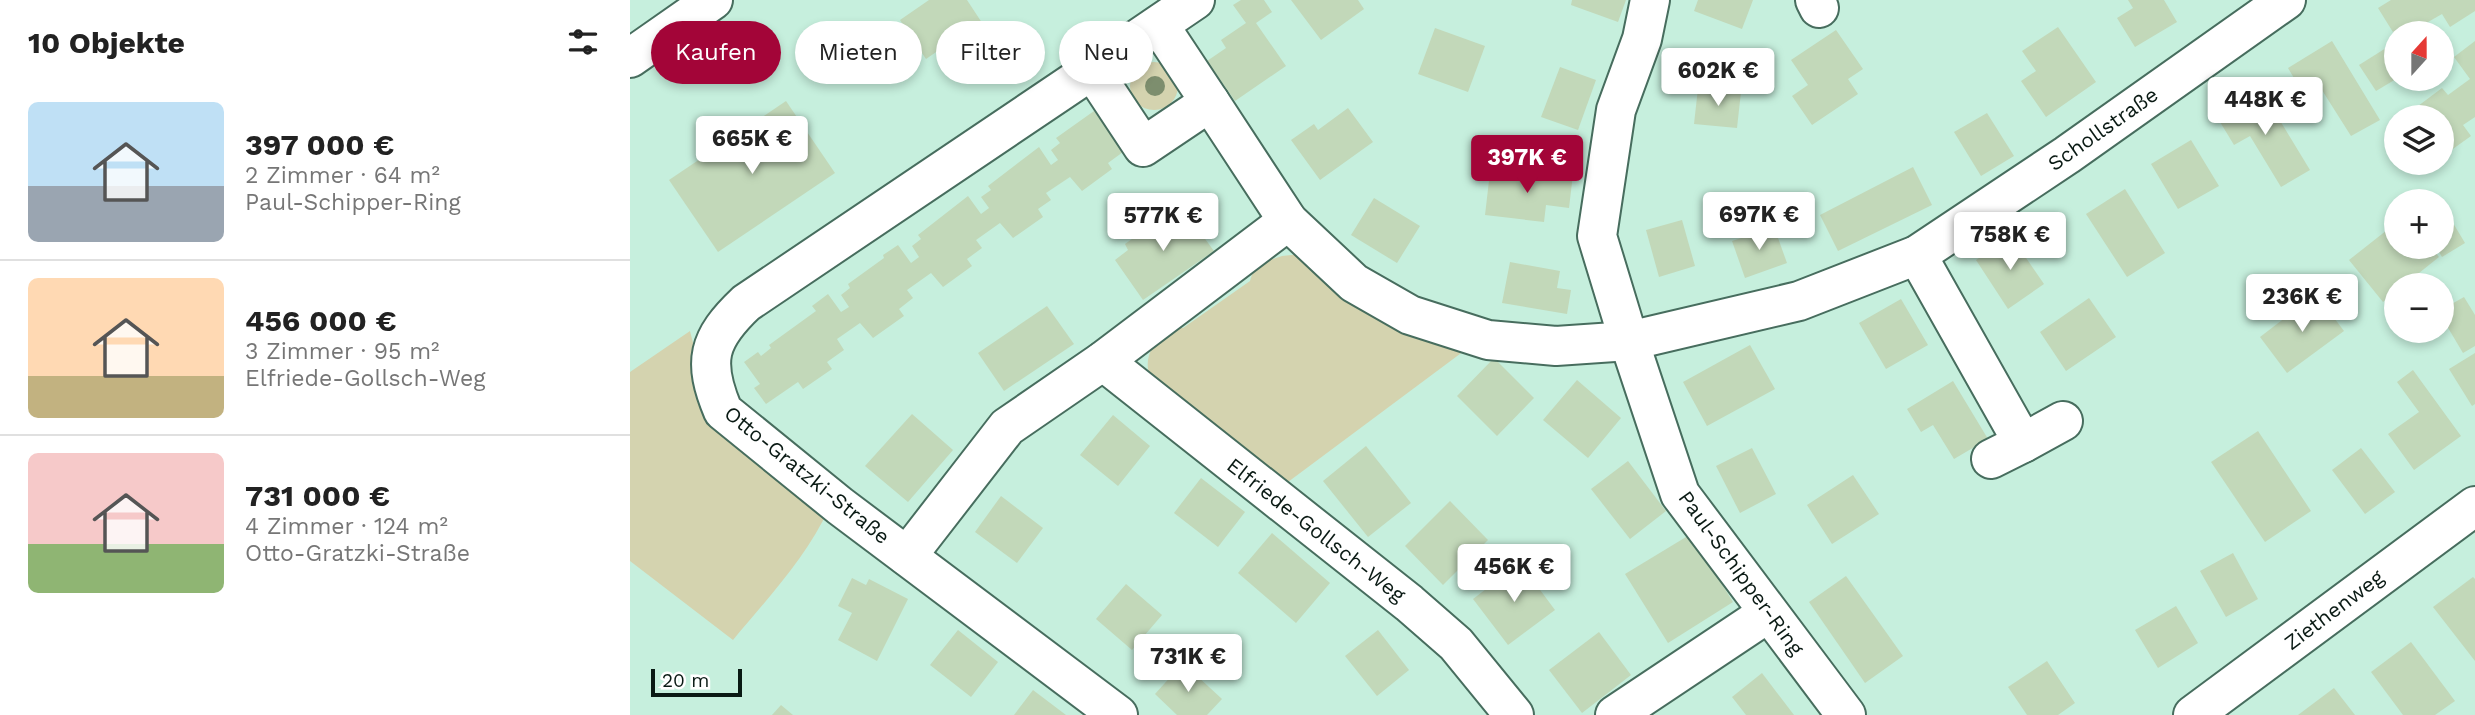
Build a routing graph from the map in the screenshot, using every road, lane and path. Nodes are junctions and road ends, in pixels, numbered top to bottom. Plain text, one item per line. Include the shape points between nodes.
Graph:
1 (713, 0) edge
2 (1195, 0) edge
3 (1650, 0) edge
4 (2286, 0) edge
5 (1159, 25) junction
6 (1153, 29) edge
7 (630, 58) edge
8 (1070, 84) edge
9 (1102, 84) edge
10 (1210, 102) junction
11 (1288, 221) junction
12 (1917, 255) junction
13 (1629, 341) junction
14 (1103, 361) junction
15 (2063, 421) dead end
16 (2475, 506) edge
17 (907, 556) junction
18 (1768, 613) junction
19 (1118, 715) edge
20 (1514, 715) edge
21 (1615, 715) edge
22 (1846, 715) edge
23 (2193, 715) edge

1 - 7 street
2 - 5 street
3 - 13 street, Paul-Schipper-Ring via 1642,39 1616,110 1597,236
4 - 12 street, Schollstraße
5 - 6 street
5 - 10 street
8 - 17 street, Otto-Gratzki-Straße via 746,303 714,341 712,379 723,411
9 - 10 street via 1143,147
10 - 11 street
11 - 13 street via 1354,283 1410,315 1488,340 1556,346
11 - 14 street
12 - 13 street, Schollstraße via 1799,301
12 - 15 street via 2007,451
13 - 18 street, Paul-Schipper-Ring via 1680,494
14 - 17 street via 1007,427
14 - 20 street, Elfriede-Gollsch-Weg via 1409,603 1456,644
16 - 23 street, Ziethenweg
17 - 19 street, Otto-Gratzki-Straße
18 - 21 street
18 - 22 street, Paul-Schipper-Ring

